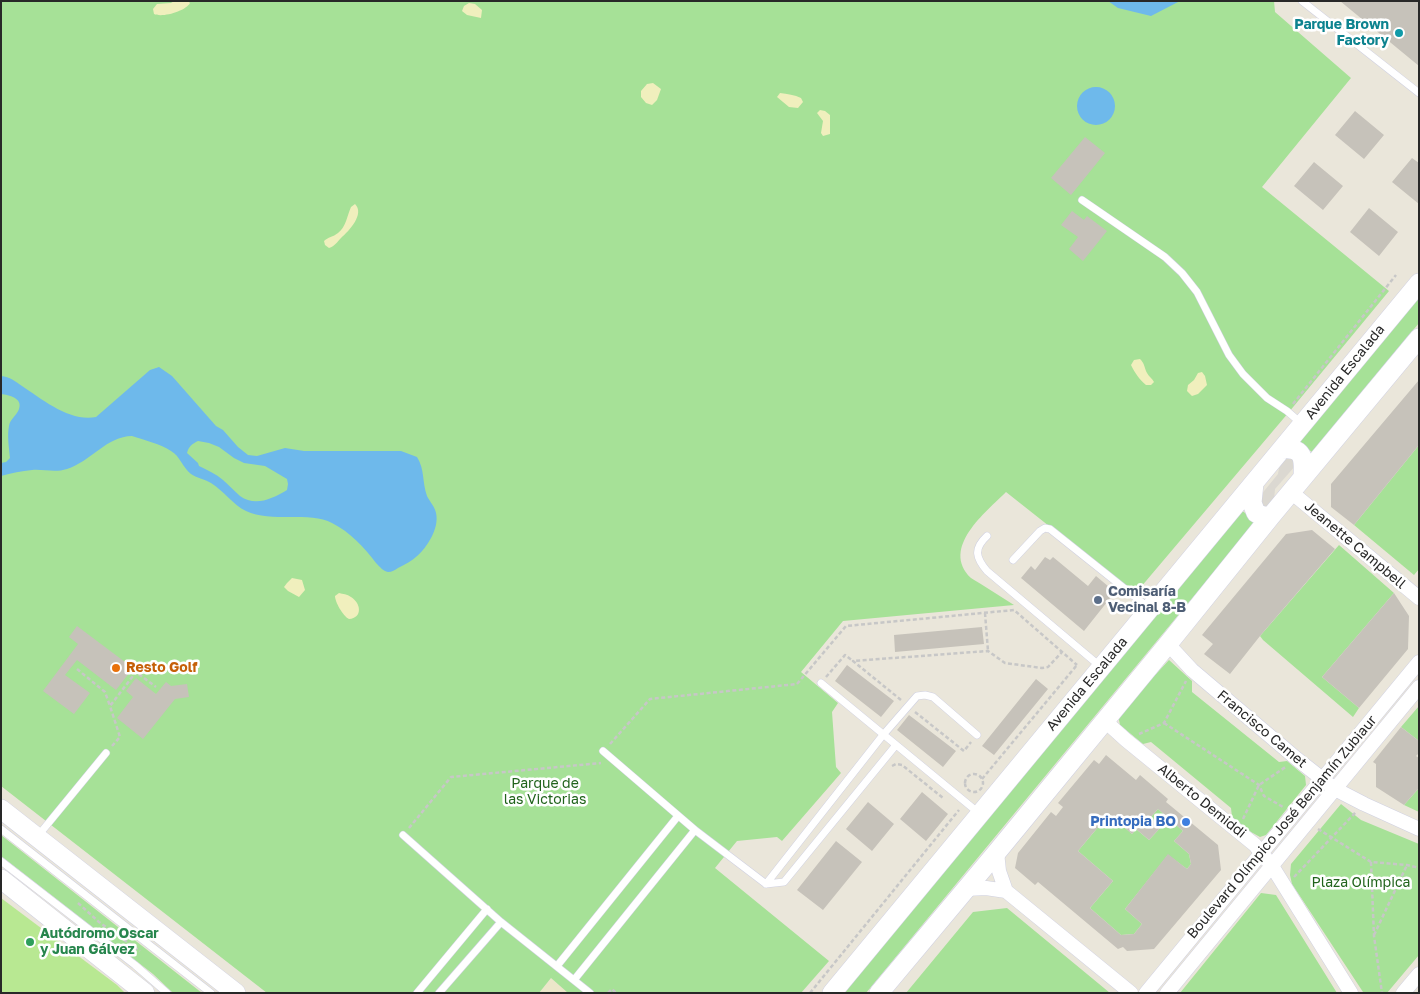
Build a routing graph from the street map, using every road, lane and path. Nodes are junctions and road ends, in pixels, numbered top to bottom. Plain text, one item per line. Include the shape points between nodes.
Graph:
1 (1302, 1) edge
2 (1419, 93) edge
3 (1082, 200) dead end
4 (1396, 275) dead end
5 (1419, 283) edge
6 (1419, 338) edge
7 (1287, 411) junction
8 (1302, 424) junction
9 (1282, 449) junction
10 (1304, 477) junction
11 (1254, 483) junction
12 (1291, 492) junction
13 (1271, 516) junction
14 (987, 536) dead end
15 (1013, 560) dead end
16 (1419, 598) edge
17 (1150, 609) junction
18 (985, 613) junction
19 (1168, 644) junction
20 (988, 650) junction
21 (1062, 652) junction
22 (1086, 654) junction
23 (853, 661) junction
24 (1419, 662) edge
25 (1077, 665) junction
26 (1101, 667) junction
27 (77, 669) dead end
28 (1192, 670) junction
29 (821, 684) joint
30 (156, 687) dead end
31 (1419, 687) edge
32 (110, 706) junction
33 (908, 706) junction
34 (1105, 720) junction
35 (1164, 723) junction
36 (883, 734) junction
37 (977, 735) joint
38 (1126, 740) junction
39 (896, 745) junction
40 (603, 751) joint
41 (106, 753) joint
42 (1297, 760) junction
43 (614, 761) junction
44 (891, 766) dead end
45 (982, 779) junction
46 (1322, 779) junction
47 (1259, 785) junction
48 (1335, 789) junction
49 (946, 800) dead end
50 (1364, 804) junction
51 (953, 805) dead end
52 (1, 809) edge
53 (1294, 813) junction
54 (980, 814) junction
55 (678, 816) junction
56 (1308, 823) junction
57 (1238, 829) junction
58 (1419, 829) edge
59 (1, 830) edge
60 (695, 830) junction
61 (403, 835) joint
62 (37, 837) junction
63 (1331, 837) junction
64 (997, 852) junction
65 (1262, 853) junction
66 (1, 861) edge
67 (1371, 862) junction
68 (1407, 865) junction
69 (1272, 866) junction
70 (1419, 868) edge
71 (1, 879) edge
72 (766, 884) junction
73 (1285, 888) junction
74 (966, 889) junction
75 (1006, 891) junction
76 (487, 909) junction
77 (501, 922) junction
78 (1374, 936) junction
79 (557, 966) junction
80 (1419, 974) edge
81 (574, 980) junction
82 (146, 993) edge
83 (167, 993) edge
84 (211, 993) edge
85 (236, 993) edge
86 (417, 993) edge
87 (439, 993) edge
88 (590, 993) edge
89 (608, 993) edge
90 (616, 993) edge
91 (810, 993) edge
92 (832, 993) edge
93 (879, 993) edge
94 (1131, 993) edge
95 (1146, 993) edge
96 (1167, 993) edge
97 (1352, 993) edge
98 (1382, 993) edge
99 (1403, 993) edge

1 - 2 lane
3 - 7 lane via 1165,257 1182,273 1198,292 1229,355 1243,374 1267,398
4 - 7 path
5 - 8 main road, Avenida Escalada
6 - 10 main road
7 - 8 lane
8 - 9 main road, Avenida Escalada
9 - 10 main road via 1298,451 1304,465
9 - 11 main road, Avenida Escalada
10 - 12 main road
11 - 13 main road via 1252,502 1256,513
11 - 17 main road, Avenida Escalada
12 - 13 main road
12 - 16 street, Jeanette Campbell
13 - 19 main road
14 - 22 lane via 978,550 980,562 987,571
15 - 17 lane via 1040,531 1050,529
17 - 26 main road, Avenida Escalada
18 - 20 path
18 - 21 path via 1014,610
18 - 40 path via 846,626 797,684 650,699
19 - 28 street, Francisco Camet
19 - 34 main road
20 - 21 path via 1005,663 1042,668 1048,667
20 - 23 path
21 - 25 path
22 - 25 path
22 - 26 lane
23 - 29 path via 845,655
23 - 33 path
24 - 46 street, Boulevard Olímpico José Benjamín Zubiaur
25 - 45 path
26 - 54 main road, Avenida Escalada
27 - 32 path via 105,692
28 - 35 path
28 - 42 street, Francisco Camet
29 - 36 lane
30 - 32 path via 136,672
31 - 48 street, Boulevard Olímpico José Benjamín Zubiaur
32 - 41 path via 120,737
33 - 36 lane
33 - 37 lane via 917,696 933,697
33 - 37 path via 964,751
34 - 38 street, Alberto Demiddi
34 - 64 main road
35 - 38 path
35 - 47 path
36 - 39 lane
36 - 72 lane
38 - 57 street, Alberto Demiddi
39 - 54 lane
39 - 72 lane via 784,882
40 - 43 lane
41 - 62 lane
42 - 46 street, Francisco Camet
42 - 47 path
43 - 55 lane
43 - 61 path via 451,777
44 - 49 path via 902,765
45 - 45 path via 975,774 967,777 968,790 981,788
46 - 48 street, Francisco Camet
46 - 53 street, Boulevard Olímpico José Benjamín Zubiaur
47 - 53 path via 1264,796
47 - 57 path
48 - 50 street, Francisco Camet
48 - 56 street, Boulevard Olímpico José Benjamín Zubiaur
50 - 58 street, Francisco Camet
50 - 63 path
51 - 91 path via 960,811
52 - 62 main road
53 - 65 street, Boulevard Olímpico José Benjamín Zubiaur
54 - 92 main road, Avenida Escalada
55 - 60 lane
55 - 79 lane
56 - 63 path
56 - 69 street, Boulevard Olímpico José Benjamín Zubiaur
57 - 65 street, Alberto Demiddi
59 - 84 lane
60 - 72 lane
60 - 81 lane
61 - 76 lane
62 - 85 main road
63 - 67 path
63 - 73 path
64 - 74 main road
64 - 75 street
65 - 69 street, Alberto Demiddi
65 - 95 street, Boulevard Olímpico José Benjamín Zubiaur
66 - 83 lane
67 - 68 path
67 - 78 path
68 - 70 path
68 - 78 path
69 - 73 street, Alberto Demiddi
69 - 96 street, Boulevard Olímpico José Benjamín Zubiaur
71 - 82 main road
73 - 97 street, Alberto Demiddi
74 - 75 street
74 - 93 main road
75 - 94 street
76 - 77 lane
76 - 86 lane
77 - 79 lane
77 - 87 lane
78 - 98 path
79 - 81 lane
80 - 99 street
81 - 88 lane
89 - 90 path via 612,989

